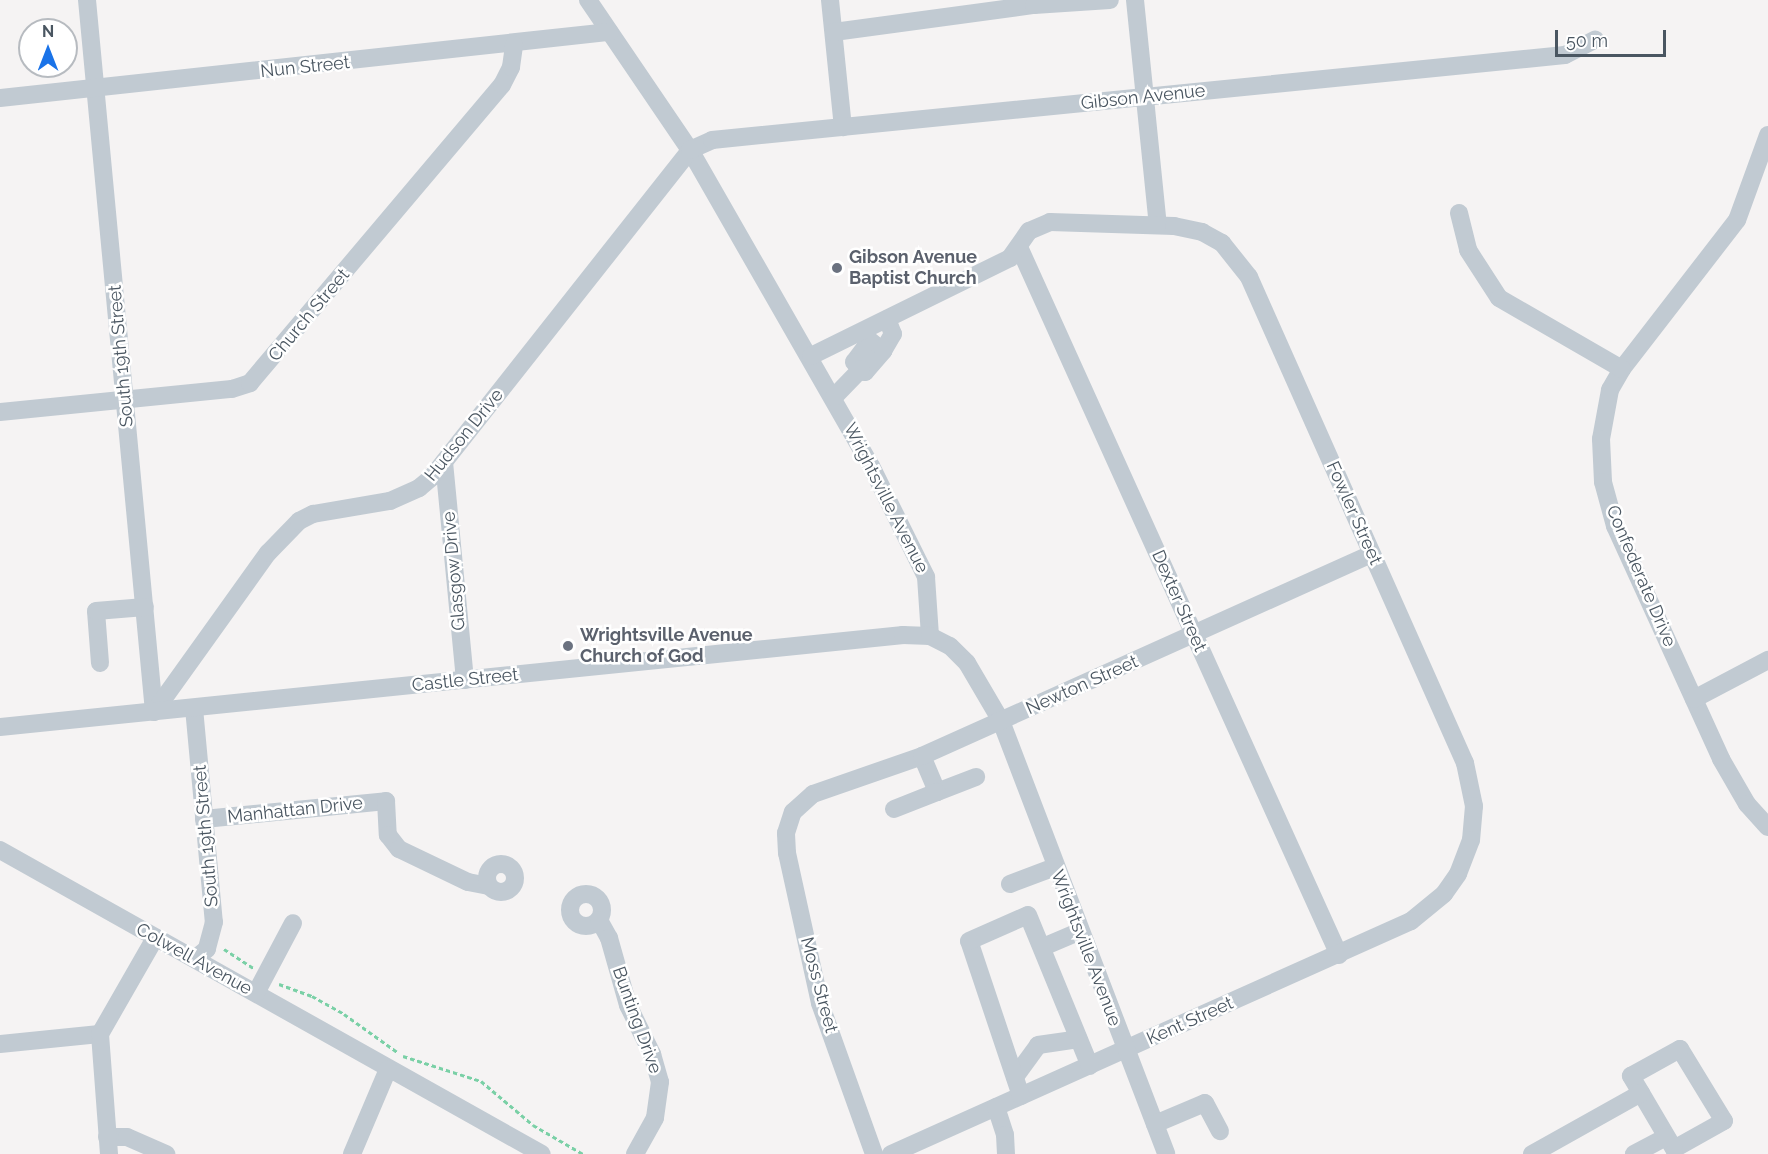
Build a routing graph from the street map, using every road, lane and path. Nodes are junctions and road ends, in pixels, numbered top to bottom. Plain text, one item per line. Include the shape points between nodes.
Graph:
1 (87, 0) edge
2 (588, 0) edge
3 (830, 0) edge
4 (1110, 0) edge
5 (1135, 0) edge
6 (609, 33) junction
7 (834, 33) junction
8 (1596, 40) dead end
9 (514, 45) junction
10 (96, 88) junction
11 (1145, 96) junction
12 (0, 98) edge
13 (843, 127) junction
14 (1768, 135) edge
15 (690, 150) junction
16 (1459, 213) dead end
17 (1158, 225) junction
18 (1019, 247) junction
19 (887, 319) junction
20 (872, 341) junction
21 (811, 356) junction
22 (1622, 369) junction
23 (834, 397) junction
24 (126, 399) junction
25 (0, 412) edge
26 (444, 462) junction
27 (1372, 554) junction
28 (145, 607) junction
29 (1194, 634) junction
30 (930, 636) junction
31 (1768, 660) edge
32 (100, 663) dead end
33 (465, 680) junction
34 (1694, 699) junction
35 (194, 708) junction
36 (154, 712) junction
37 (1001, 721) junction
38 (0, 727) edge
39 (922, 756) junction
40 (976, 777) dead end
41 (937, 792) junction
42 (894, 810) dead end
43 (794, 812) joint
44 (204, 819) junction
45 (1768, 827) edge
46 (0, 850) edge
47 (1466, 858) joint
48 (1055, 867) junction
49 (1010, 884) dead end
50 (489, 886) dead end
51 (599, 920) dead end
52 (294, 923) dead end
53 (1080, 932) junction
54 (155, 938) junction
55 (219, 947) dead end
56 (1043, 947) junction
57 (1339, 955) junction
58 (196, 958) junction
59 (261, 985) junction
60 (100, 1034) junction
61 (1079, 1038) junction
62 (0, 1044) edge
63 (1124, 1050) junction
64 (1090, 1066) junction
65 (388, 1069) junction
66 (1015, 1077) junction
67 (1641, 1093) junction
68 (1022, 1096) junction
69 (996, 1107) junction
70 (1155, 1124) junction
71 (1220, 1131) dead end
72 (1666, 1137) junction
73 (108, 1145) edge
74 (165, 1154) edge
75 (352, 1154) edge
76 (542, 1154) edge
77 (583, 1154) edge
78 (635, 1154) edge
79 (874, 1154) edge
80 (891, 1154) edge
81 (1006, 1154) edge
82 (1166, 1154) edge
83 (1532, 1154) edge
84 (1634, 1154) edge

1 - 10 street, South 19th Street
2 - 6 street, Wrightsville Avenue
3 - 7 street
4 - 7 street via 1034,5
5 - 11 street
6 - 9 street, Nun Street
6 - 15 street, Wrightsville Avenue
7 - 13 street
8 - 11 street, Gibson Avenue via 1565,55
9 - 10 street, Nun Street
9 - 24 street, Church Street via 511,67 502,85 255,379 232,389
10 - 12 street, Nun Street
10 - 24 street, South 19th Street
11 - 13 street, Gibson Avenue
11 - 17 street
13 - 15 street, Gibson Avenue via 733,135
14 - 22 street, Confederate Drive via 1737,220
15 - 21 street, Wrightsville Avenue
15 - 26 street, Hudson Drive
16 - 22 street via 1468,250 1499,298
17 - 18 street, Fowler Street via 1059,221 1035,227
17 - 27 street, Fowler Street via 1202,232 1222,243 1250,277
18 - 19 street, Fowler Street via 1010,258
18 - 29 street, Dexter Street
19 - 20 street, Fowler Street
19 - 20 street via 893,334
20 - 21 street, Fowler Street
20 - 23 street via 866,372 861,369
21 - 23 street, Wrightsville Avenue
22 - 34 street, Confederate Drive via 1610,390 1601,439 1603,482 1615,526
23 - 30 street, Wrightsville Avenue via 922,565 930,598
24 - 25 street, Church Street
24 - 28 street, South 19th Street
26 - 33 street, Glasgow Drive
26 - 36 street, Hudson Drive via 426,483 390,501 313,514 299,521 268,553
27 - 29 street, Newton Street
27 - 47 street, Fowler Street via 1469,777 1473,823
28 - 32 street via 96,611
28 - 36 street, South 19th Street
29 - 37 street, Newton Street
29 - 57 street, Dexter Street
30 - 33 street, Castle Street via 903,635
30 - 37 street, Wrightsville Avenue via 950,646 967,663
31 - 34 street
33 - 35 street, Castle Street
34 - 45 street, Confederate Drive via 1736,785
35 - 36 street, Castle Street
35 - 44 street, South 19th Street
36 - 38 street, Castle Street
37 - 39 street, Newton Street
37 - 48 street, Wrightsville Avenue
39 - 41 street
39 - 43 street, Newton Street via 813,794
40 - 41 street
41 - 42 street
43 - 79 street, Moss Street via 786,833 787,853 820,1003
44 - 50 street, Manhattan Drive via 386,801 388,835 399,849 468,882
44 - 58 street, South 19th Street via 214,922 207,949
46 - 54 street, Colwell Avenue
47 - 57 street, Kent Street via 1452,885 1426,911
48 - 49 street
48 - 53 street, Wrightsville Avenue
51 - 78 street, Bunting Drive via 609,938 628,1005 655,1060 660,1082 655,1118
52 - 59 street
53 - 56 street
53 - 63 street, Wrightsville Avenue
54 - 58 street, Colwell Avenue
54 - 60 street
55 - 59 path
56 - 61 street
56 - 66 street via 1028,915 969,941
57 - 63 street, Kent Street
58 - 59 street, Colwell Avenue
59 - 65 street, Colwell Avenue
59 - 77 path via 344,1014 402,1056 481,1081 533,1125
60 - 62 street
60 - 73 street
61 - 64 street
61 - 66 street via 1038,1046
63 - 64 street, Kent Street
63 - 70 street, Wrightsville Avenue
64 - 68 street, Kent Street
65 - 75 street
65 - 76 street, Colwell Avenue
66 - 68 street
67 - 72 street
67 - 72 street via 1631,1076 1680,1049 1724,1121 1674,1149
67 - 83 street
68 - 69 street, Kent Street
69 - 80 street, Kent Street
69 - 81 street
70 - 71 street via 1205,1103
70 - 82 street, Wrightsville Avenue
72 - 84 street
73 - 74 street via 133,1139

